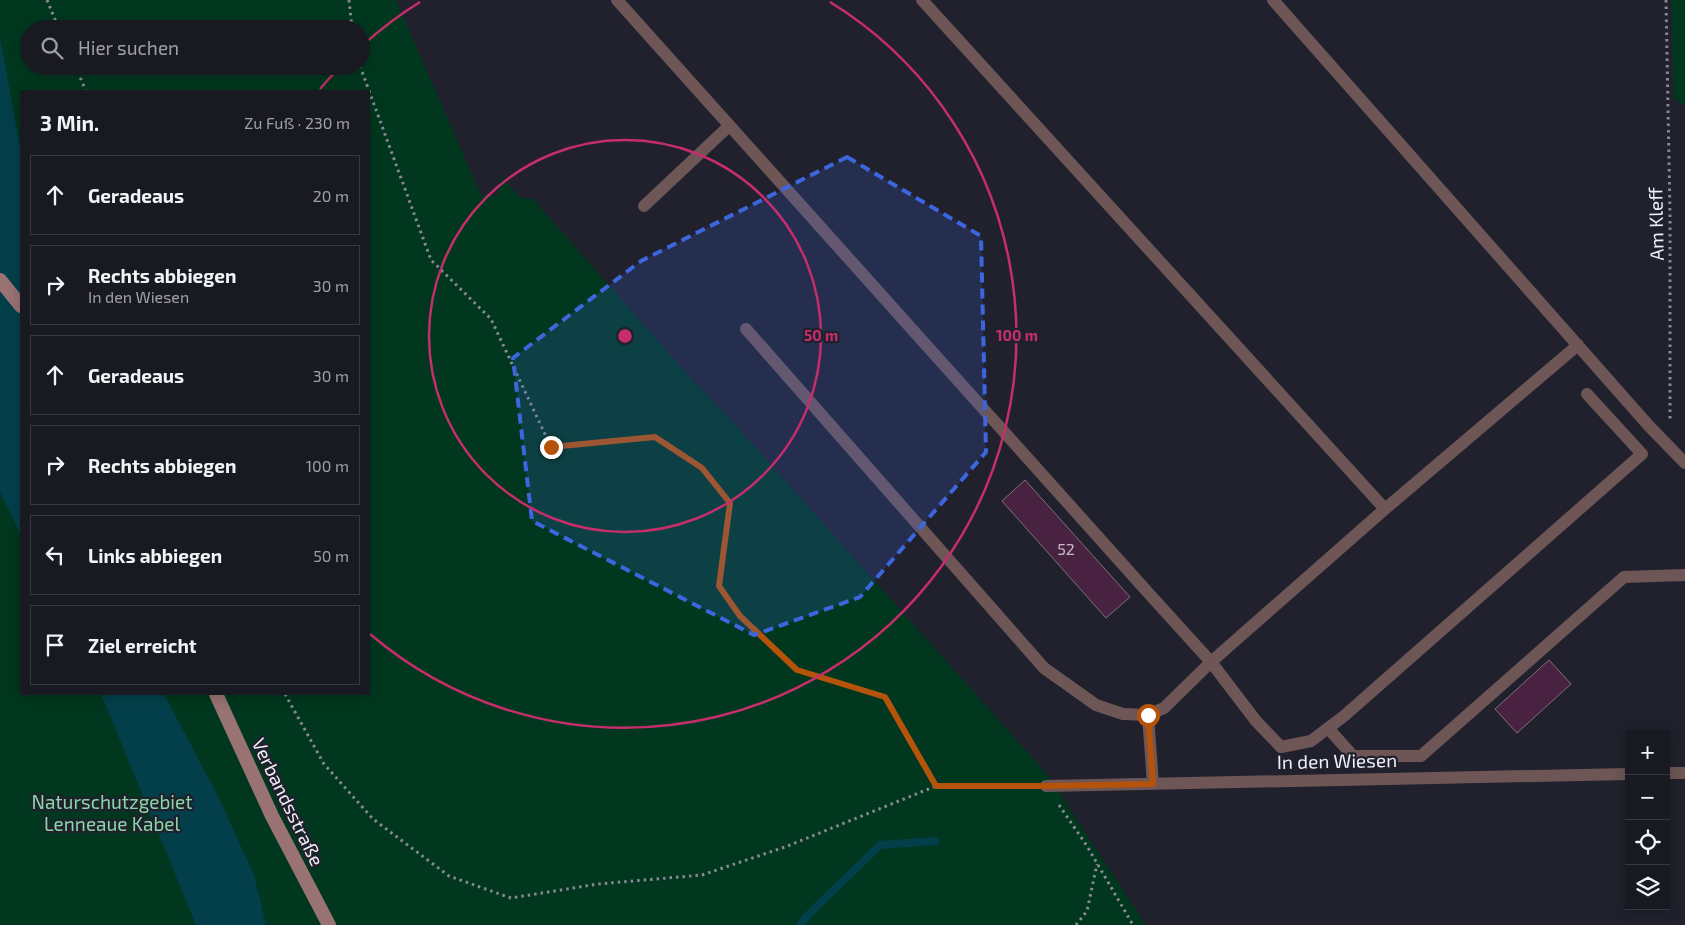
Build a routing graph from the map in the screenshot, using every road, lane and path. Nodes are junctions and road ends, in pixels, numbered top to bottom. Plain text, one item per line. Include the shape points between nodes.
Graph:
1 (47, 0) edge
2 (349, 0) edge
3 (617, 0) edge
4 (922, 0) edge
5 (1273, 0) edge
6 (1666, 0) edge
7 (55, 20) edge
8 (351, 20) edge
9 (79, 75) edge
10 (363, 75) edge
11 (86, 90) edge
12 (369, 90) edge
13 (370, 93) edge
14 (730, 126) junction
15 (644, 206) dead end
16 (0, 280) edge
17 (20, 305) edge
18 (746, 329) dead end
19 (1578, 345) junction
20 (1587, 394) dead end
21 (1670, 448) junction
22 (1685, 463) edge
23 (1385, 509) junction
24 (1685, 575) edge
25 (1211, 662) junction
26 (216, 695) edge
27 (286, 695) edge
28 (1148, 715) junction
29 (1328, 728) junction
30 (1670, 773) edge
31 (1685, 773) edge
32 (1625, 774) edge
33 (1153, 784) junction
34 (936, 786) junction
35 (1046, 786) junction
36 (1097, 864) junction
37 (329, 925) edge
38 (1076, 925) edge
39 (1133, 925) edge

1 - 7 path
2 - 8 path
3 - 14 lane
4 - 23 lane
5 - 19 lane
6 - 21 path, Am Kleff
9 - 11 path
10 - 12 path
13 - 34 path via 431,260 491,319 551,447 655,437 702,468 730,503 719,586 740,616 797,670 885,697
14 - 15 lane
14 - 25 lane
16 - 17 main road
18 - 28 lane via 1044,668 1096,705 1123,714
19 - 21 lane
19 - 23 lane
20 - 29 lane via 1642,454
21 - 22 lane
23 - 25 lane
24 - 29 lane via 1624,577 1421,756 1353,756
25 - 28 lane via 1164,708
25 - 29 lane via 1256,721 1281,747 1311,741
26 - 37 main road, Verbandsstraße via 272,816
27 - 34 path via 324,764 374,819 449,876 511,898 598,884 702,876 785,847
28 - 33 lane
30 - 31 lane
32 - 33 lane, In den Wiesen
33 - 35 lane, In den Wiesen
34 - 35 path
35 - 36 path
36 - 38 path via 1087,911
36 - 39 path

